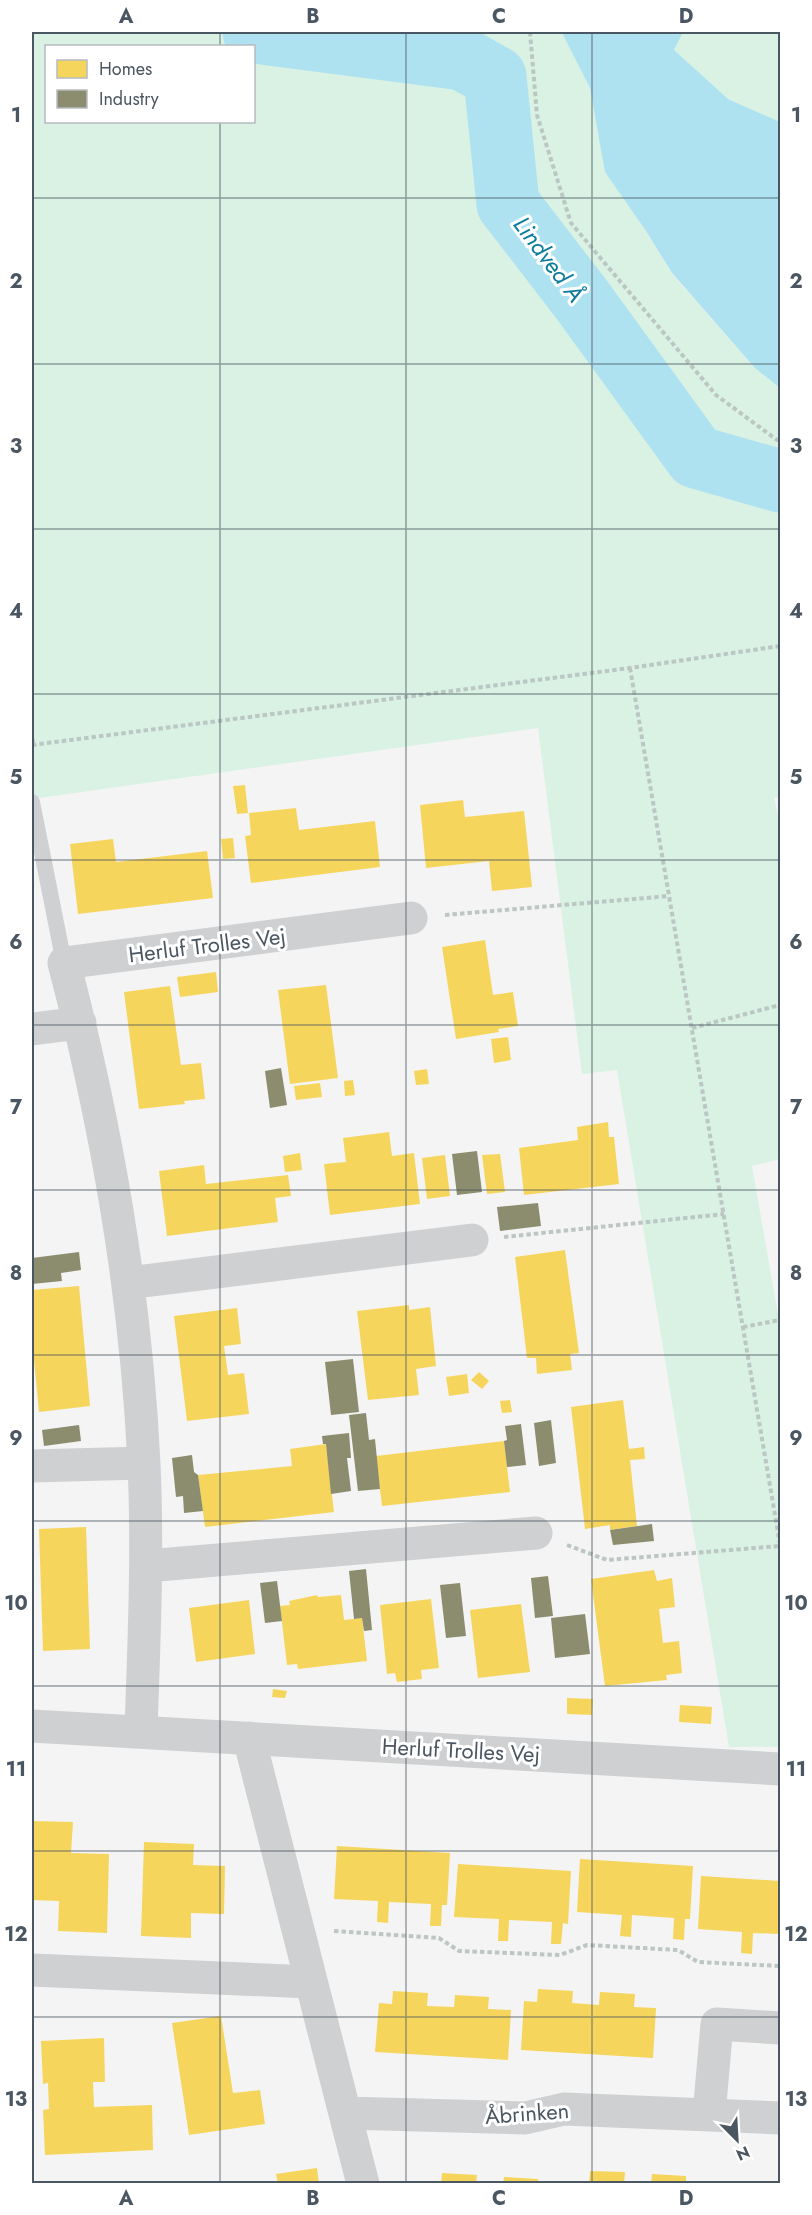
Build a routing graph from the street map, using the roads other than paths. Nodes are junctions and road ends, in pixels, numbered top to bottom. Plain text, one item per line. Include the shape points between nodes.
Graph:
1 (32, 802) edge
2 (411, 918) road end
3 (64, 963) junction
4 (80, 1023) junction
5 (32, 1029) edge
6 (472, 1240) road end
7 (128, 1283) junction
8 (144, 1463) junction
9 (32, 1466) edge
10 (536, 1533) road end
11 (146, 1566) junction
12 (32, 1726) edge
13 (141, 1731) junction
14 (249, 1738) junction
15 (780, 1769) edge
16 (32, 1970) edge
17 (311, 1982) junction
18 (780, 2028) edge
19 (345, 2113) junction
20 (709, 2115) junction
21 (780, 2118) edge
22 (363, 2184) edge

1 - 3 lane
2 - 3 street, Herluf Trolles Vej
3 - 4 street
4 - 5 street
4 - 7 street via 108,1152
6 - 7 street
7 - 8 street
8 - 9 street
8 - 11 street
10 - 11 street
11 - 13 street
12 - 13 street, Herluf Trolles Vej
13 - 14 street, Herluf Trolles Vej
14 - 15 street, Herluf Trolles Vej
14 - 17 street
16 - 17 street
17 - 19 street
18 - 20 street via 717,2024
19 - 20 street, Åbrinken via 525,2118 564,2109
19 - 22 street
20 - 21 street, Åbrinken

